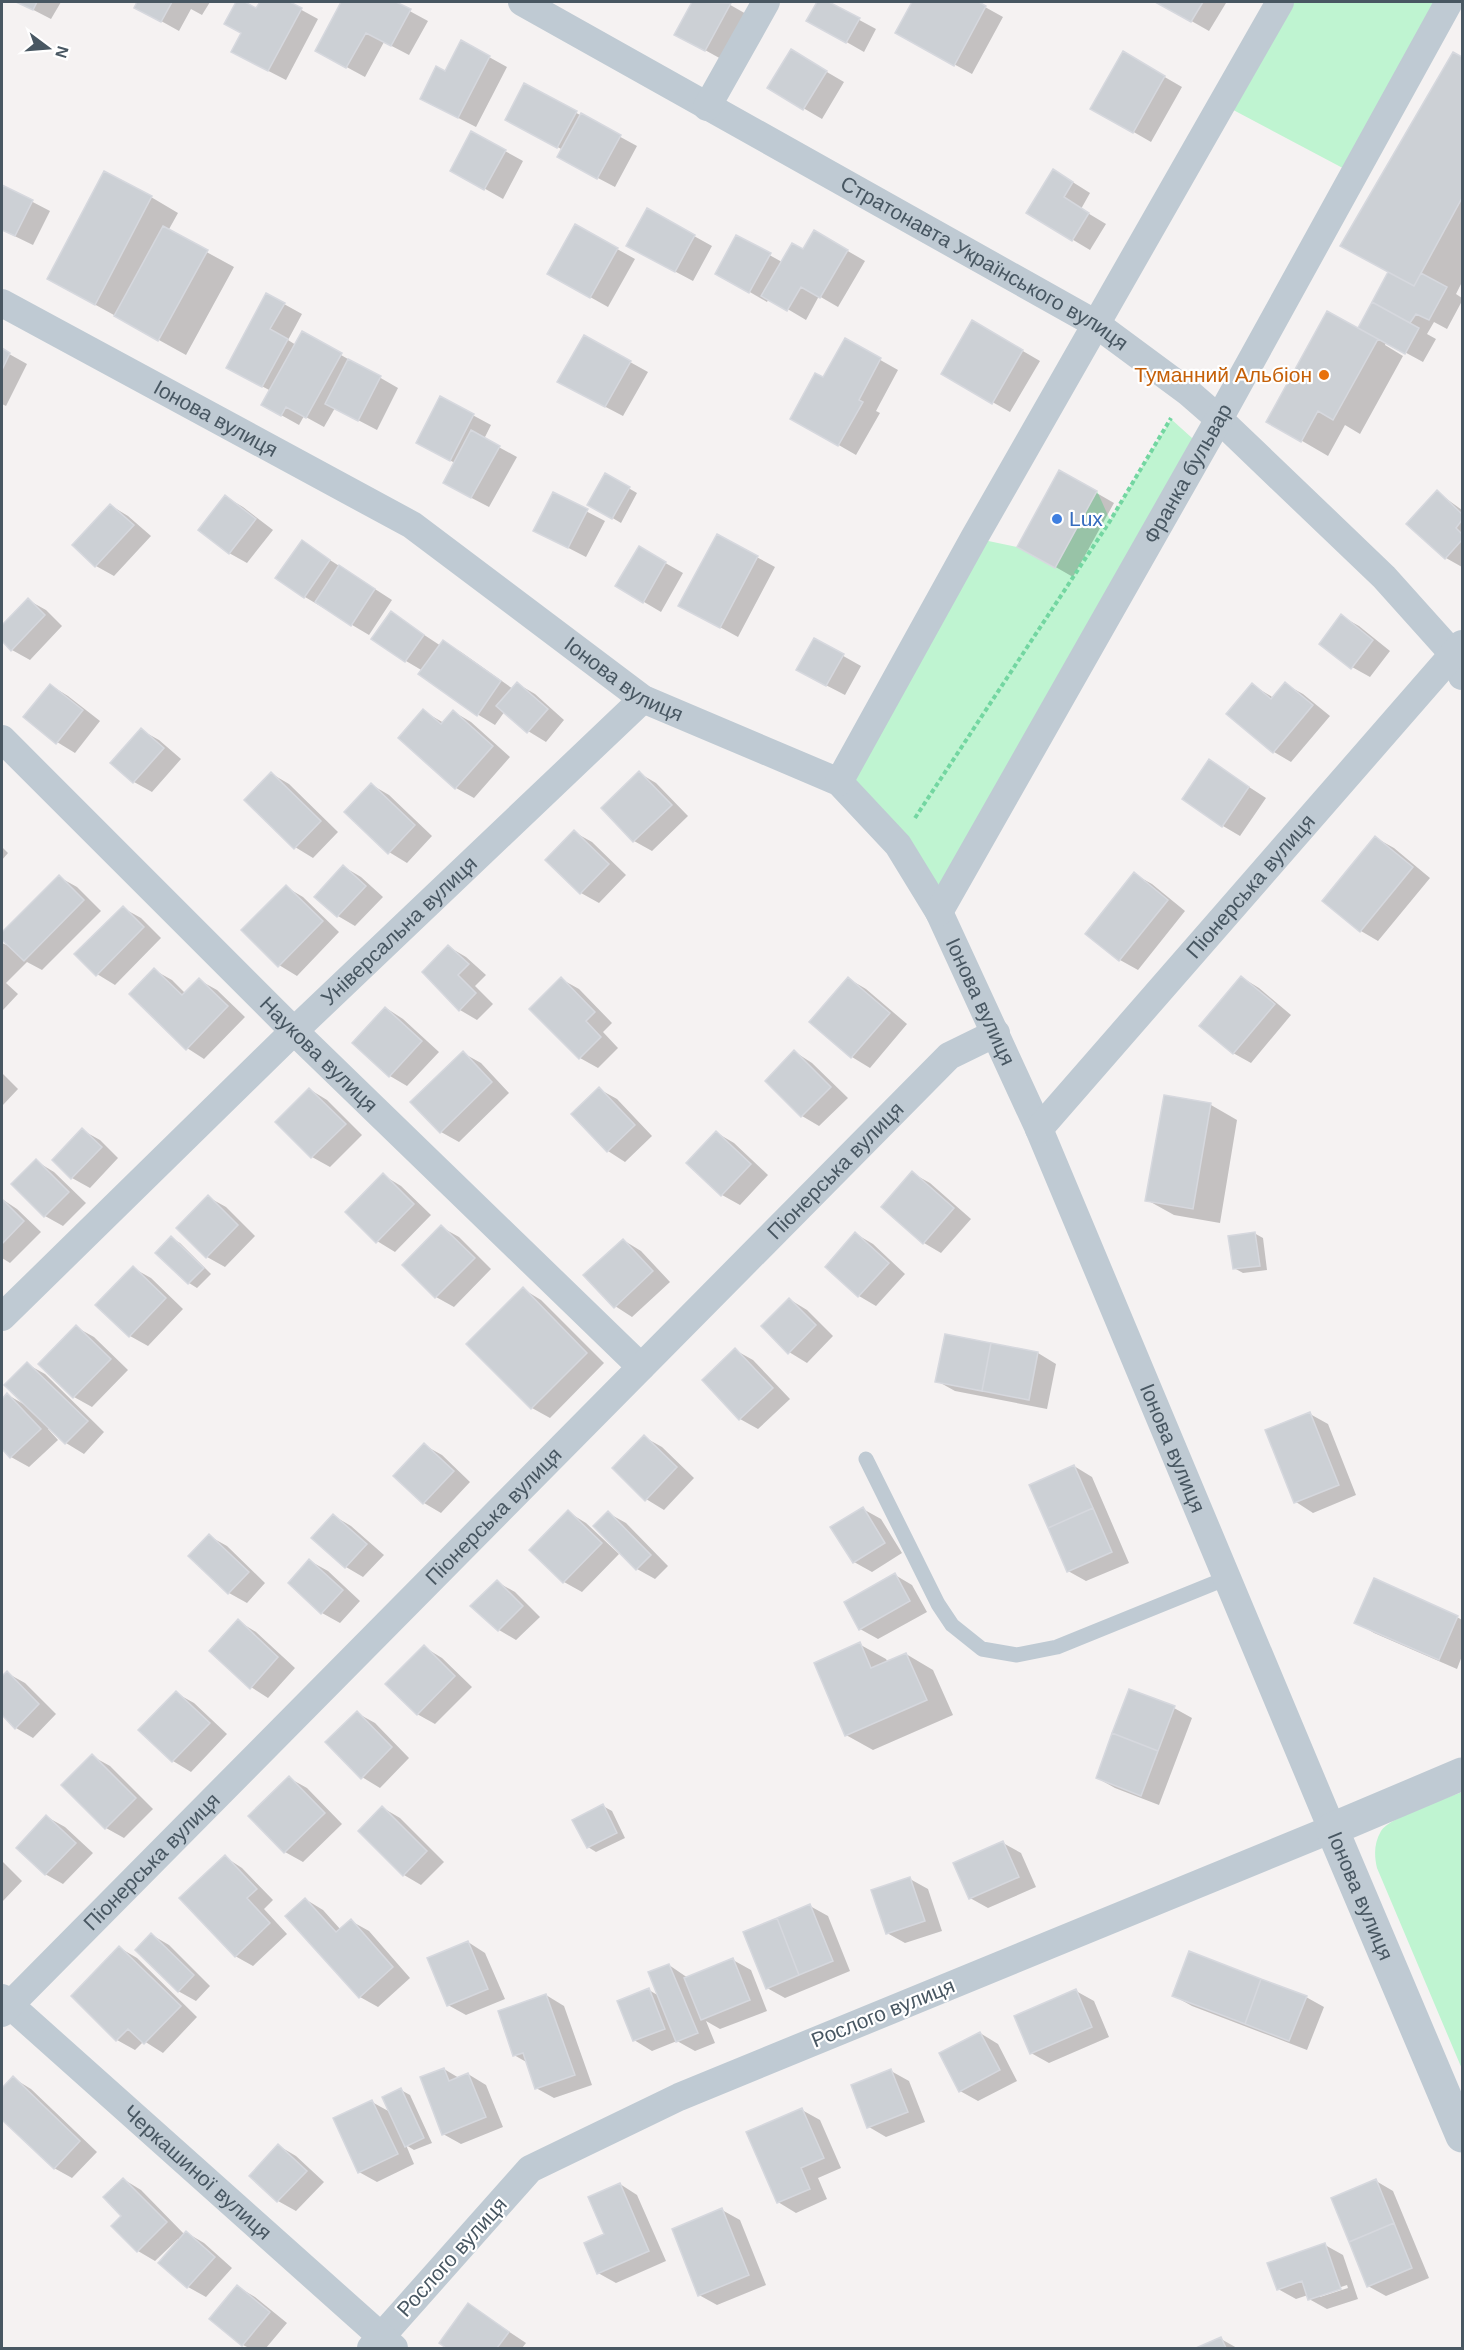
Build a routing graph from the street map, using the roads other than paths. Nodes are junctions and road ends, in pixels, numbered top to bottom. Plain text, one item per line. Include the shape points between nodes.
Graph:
1 (522, 2) edge
2 (766, 2) edge
3 (1280, 2) edge
4 (1449, 2) edge
5 (707, 107) junction
6 (2, 303) edge
7 (1096, 324) junction
8 (1220, 419) junction
9 (1460, 659) edge
10 (643, 699) junction
11 (2, 739) edge
12 (839, 782) junction
13 (939, 912) junction
14 (294, 1031) junction
15 (996, 1033) junction
16 (1039, 1129) junction
17 (2, 1315) edge
18 (641, 1367) junction
19 (866, 1459) dead end
20 (1227, 1578) junction
21 (1462, 1774) edge
22 (1332, 1829) junction
23 (4, 2006) edge
24 (1462, 2136) edge
25 (382, 2345) edge

1 - 5 street, Стратонавта Українського вулиця
2 - 5 street
3 - 7 street
4 - 8 street, Франка бульвар
5 - 7 street, Стратонавта Українського вулиця
6 - 10 street, Іонова вулиця via 412,525
7 - 8 street, Стратонавта Українського вулиця
7 - 12 street
8 - 9 street, Стратонавта Українського вулиця via 1384,577
8 - 13 street, Франка бульвар
9 - 16 street, Піонерська вулиця
10 - 12 street, Іонова вулиця
10 - 14 street, Універсальна вулиця
11 - 14 street, Наукова вулиця
12 - 13 street, Іонова вулиця via 898,845
13 - 15 street, Іонова вулиця
14 - 17 street, Універсальна вулиця
14 - 18 street, Наукова вулиця
15 - 16 street, Іонова вулиця
15 - 18 street, Піонерська вулиця via 949,1056
16 - 20 street, Іонова вулиця
18 - 23 street, Піонерська вулиця
19 - 20 lane via 938,1604 952,1625 982,1649 1017,1655 1057,1647
20 - 22 street, Іонова вулиця
21 - 22 street, Рослого вулиця
22 - 24 street, Іонова вулиця
22 - 25 street, Рослого вулиця via 679,2097 530,2169
23 - 25 street, Черкашиної вулиця

